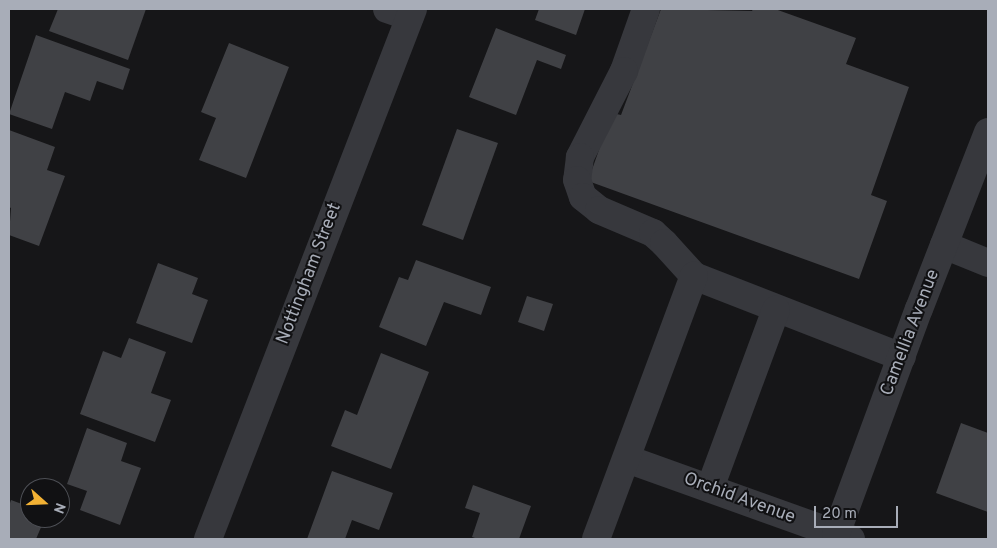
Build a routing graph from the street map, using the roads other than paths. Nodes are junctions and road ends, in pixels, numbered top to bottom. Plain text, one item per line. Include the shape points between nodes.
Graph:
1 (646, 9) edge
2 (403, 12) edge
3 (988, 132) edge
4 (944, 245) junction
5 (988, 263) edge
6 (694, 276) junction
7 (776, 310) junction
8 (902, 357) junction
9 (628, 458) junction
10 (710, 488) junction
11 (843, 537) edge
12 (208, 539) edge
13 (596, 539) edge

1 - 6 street via 624,71 580,157 578,180 583,197 599,210 652,234
2 - 12 street, Nottingham Street
3 - 4 street, Camellia Avenue
4 - 5 street
4 - 8 street, Camellia Avenue
6 - 7 street
6 - 9 street
7 - 8 street
7 - 10 street
8 - 11 street, Camellia Avenue
9 - 10 street, Orchid Avenue
9 - 13 street
10 - 11 street, Orchid Avenue

